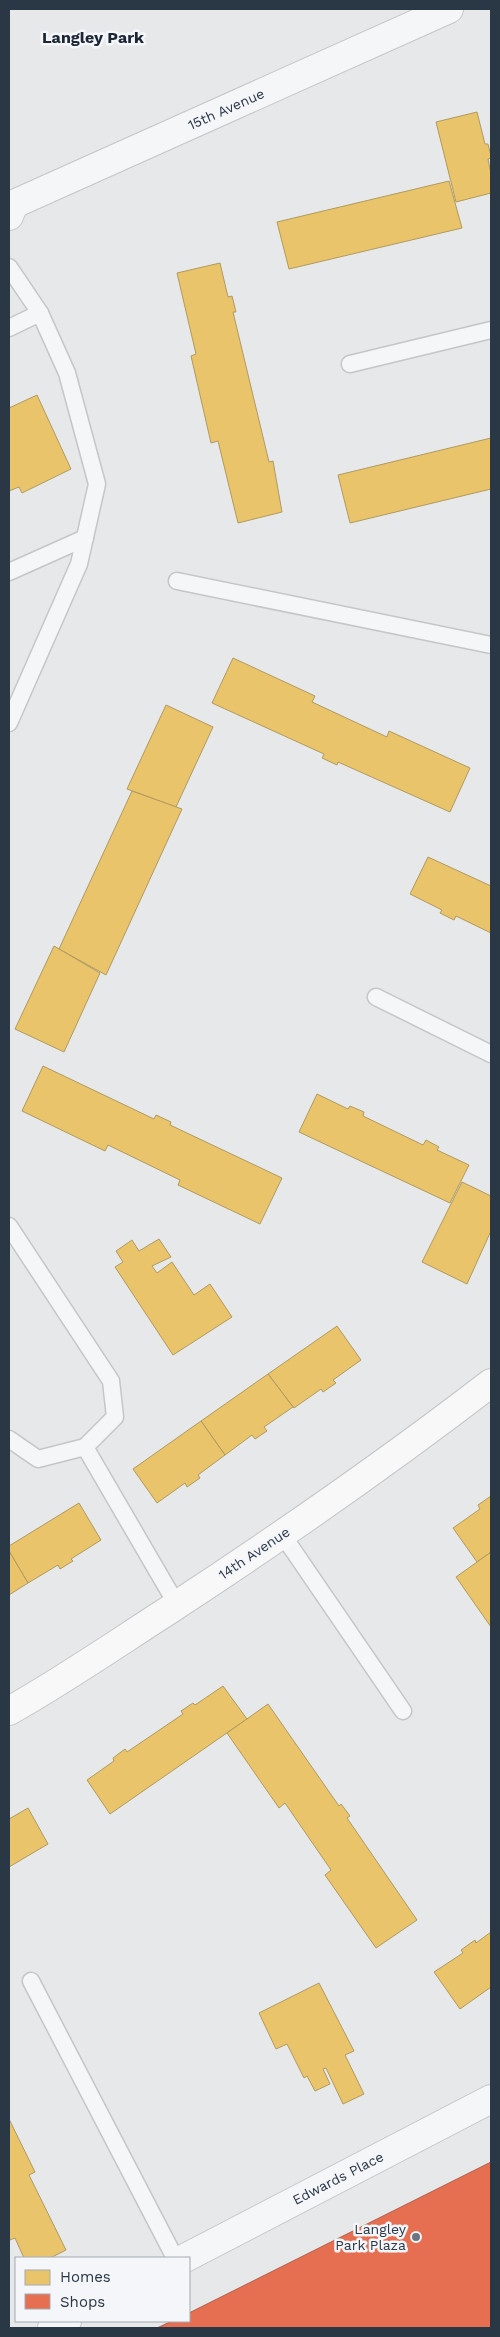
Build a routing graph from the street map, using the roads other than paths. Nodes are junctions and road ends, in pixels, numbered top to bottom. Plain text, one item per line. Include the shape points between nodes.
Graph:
1 (449, 9) edge
2 (10, 203) edge
3 (9, 266) edge
4 (40, 313) junction
5 (9, 328) edge
6 (491, 330) edge
7 (350, 364) dead end
8 (85, 538) junction
9 (9, 572) edge
10 (176, 580) dead end
11 (491, 645) edge
12 (9, 724) edge
13 (376, 997) dead end
14 (491, 1054) edge
15 (9, 1226) edge
16 (491, 1383) edge
17 (9, 1440) edge
18 (85, 1447) junction
19 (282, 1534) junction
20 (177, 1604) junction
21 (9, 1711) edge
22 (403, 1711) dead end
23 (31, 1981) dead end
24 (491, 2099) edge
25 (174, 2257) edge
26 (187, 2257) edge
27 (65, 2322) edge
28 (52, 2328) edge

1 - 2 street, 15th Avenue
3 - 4 lane
4 - 5 lane
4 - 8 lane via 66,373 97,484
6 - 7 lane
8 - 9 lane
8 - 12 lane via 79,564
10 - 11 lane
13 - 14 lane
15 - 18 lane via 111,1381 115,1417
16 - 19 street, 14th Avenue
17 - 18 lane via 38,1459
18 - 20 lane
19 - 20 street, 14th Avenue
19 - 22 lane
20 - 21 street, 14th Avenue via 50,1688
23 - 25 lane
24 - 26 street, Edwards Place
27 - 28 street

